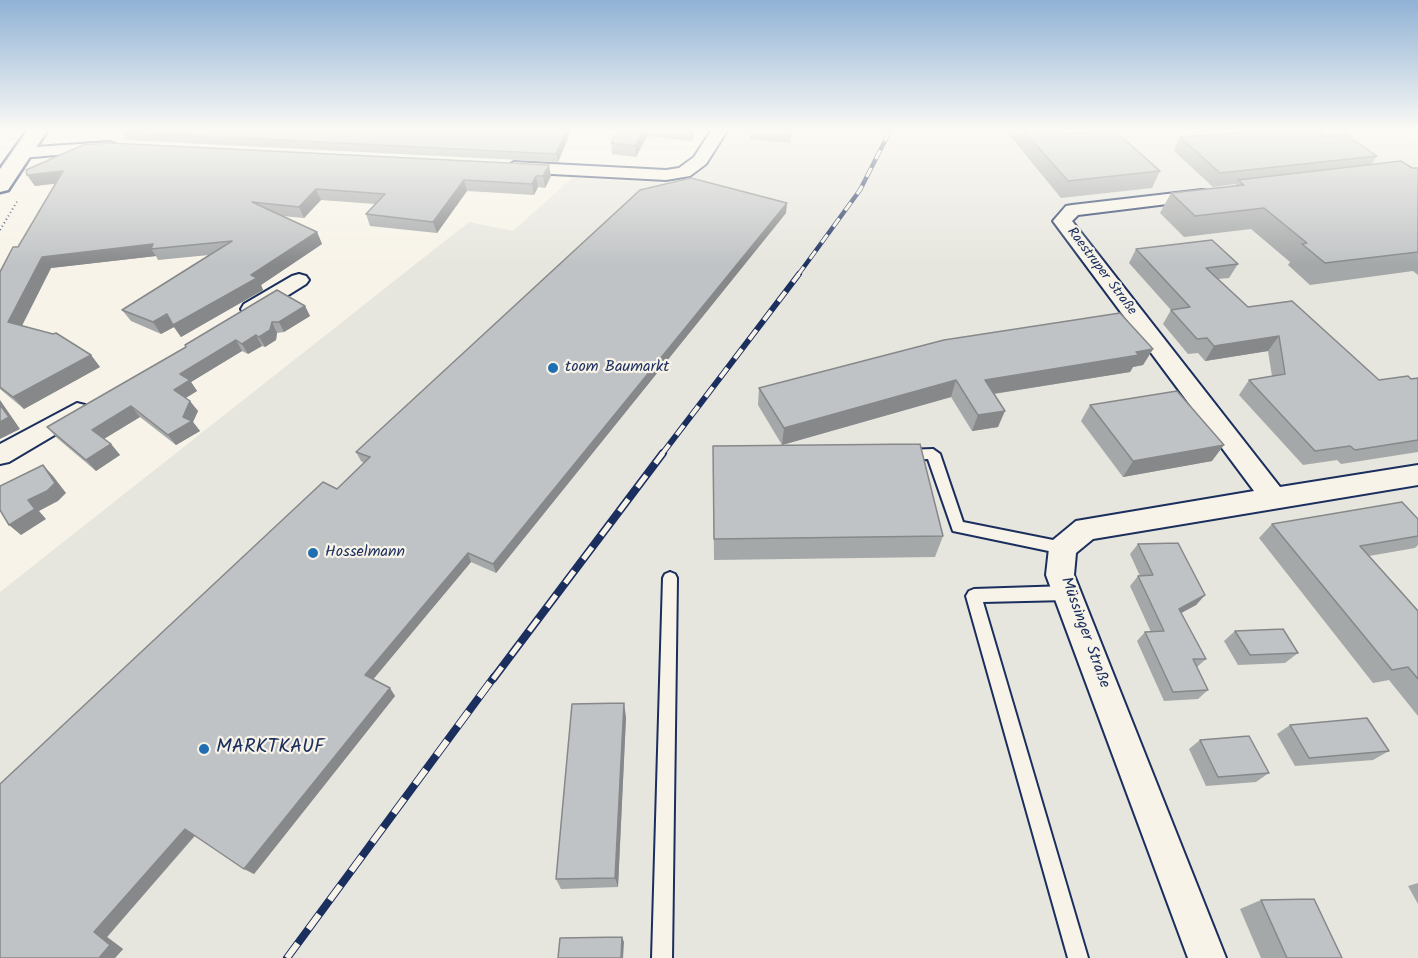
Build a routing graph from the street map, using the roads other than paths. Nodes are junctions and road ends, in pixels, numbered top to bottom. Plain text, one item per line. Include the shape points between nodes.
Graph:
1 (1215, 194) edge
2 (300, 280) dead end
3 (229, 322) edge
4 (99, 399) edge
5 (0, 455) edge
6 (886, 455) edge
7 (1418, 475) edge
8 (1274, 498) junction
9 (1064, 548) junction
10 (670, 578) dead end
11 (1067, 593) junction
12 (662, 958) edge
13 (1078, 958) edge
14 (1207, 958) edge

1 - 8 street, Raestruper Straße via 1072,210 1062,221
2 - 3 street
4 - 5 street
6 - 9 lane via 933,454 958,527
7 - 8 street
8 - 9 street via 1086,529
9 - 11 street, Müssinger Straße via 1060,575
10 - 12 lane
11 - 13 lane via 974,596
11 - 14 street, Müssinger Straße

